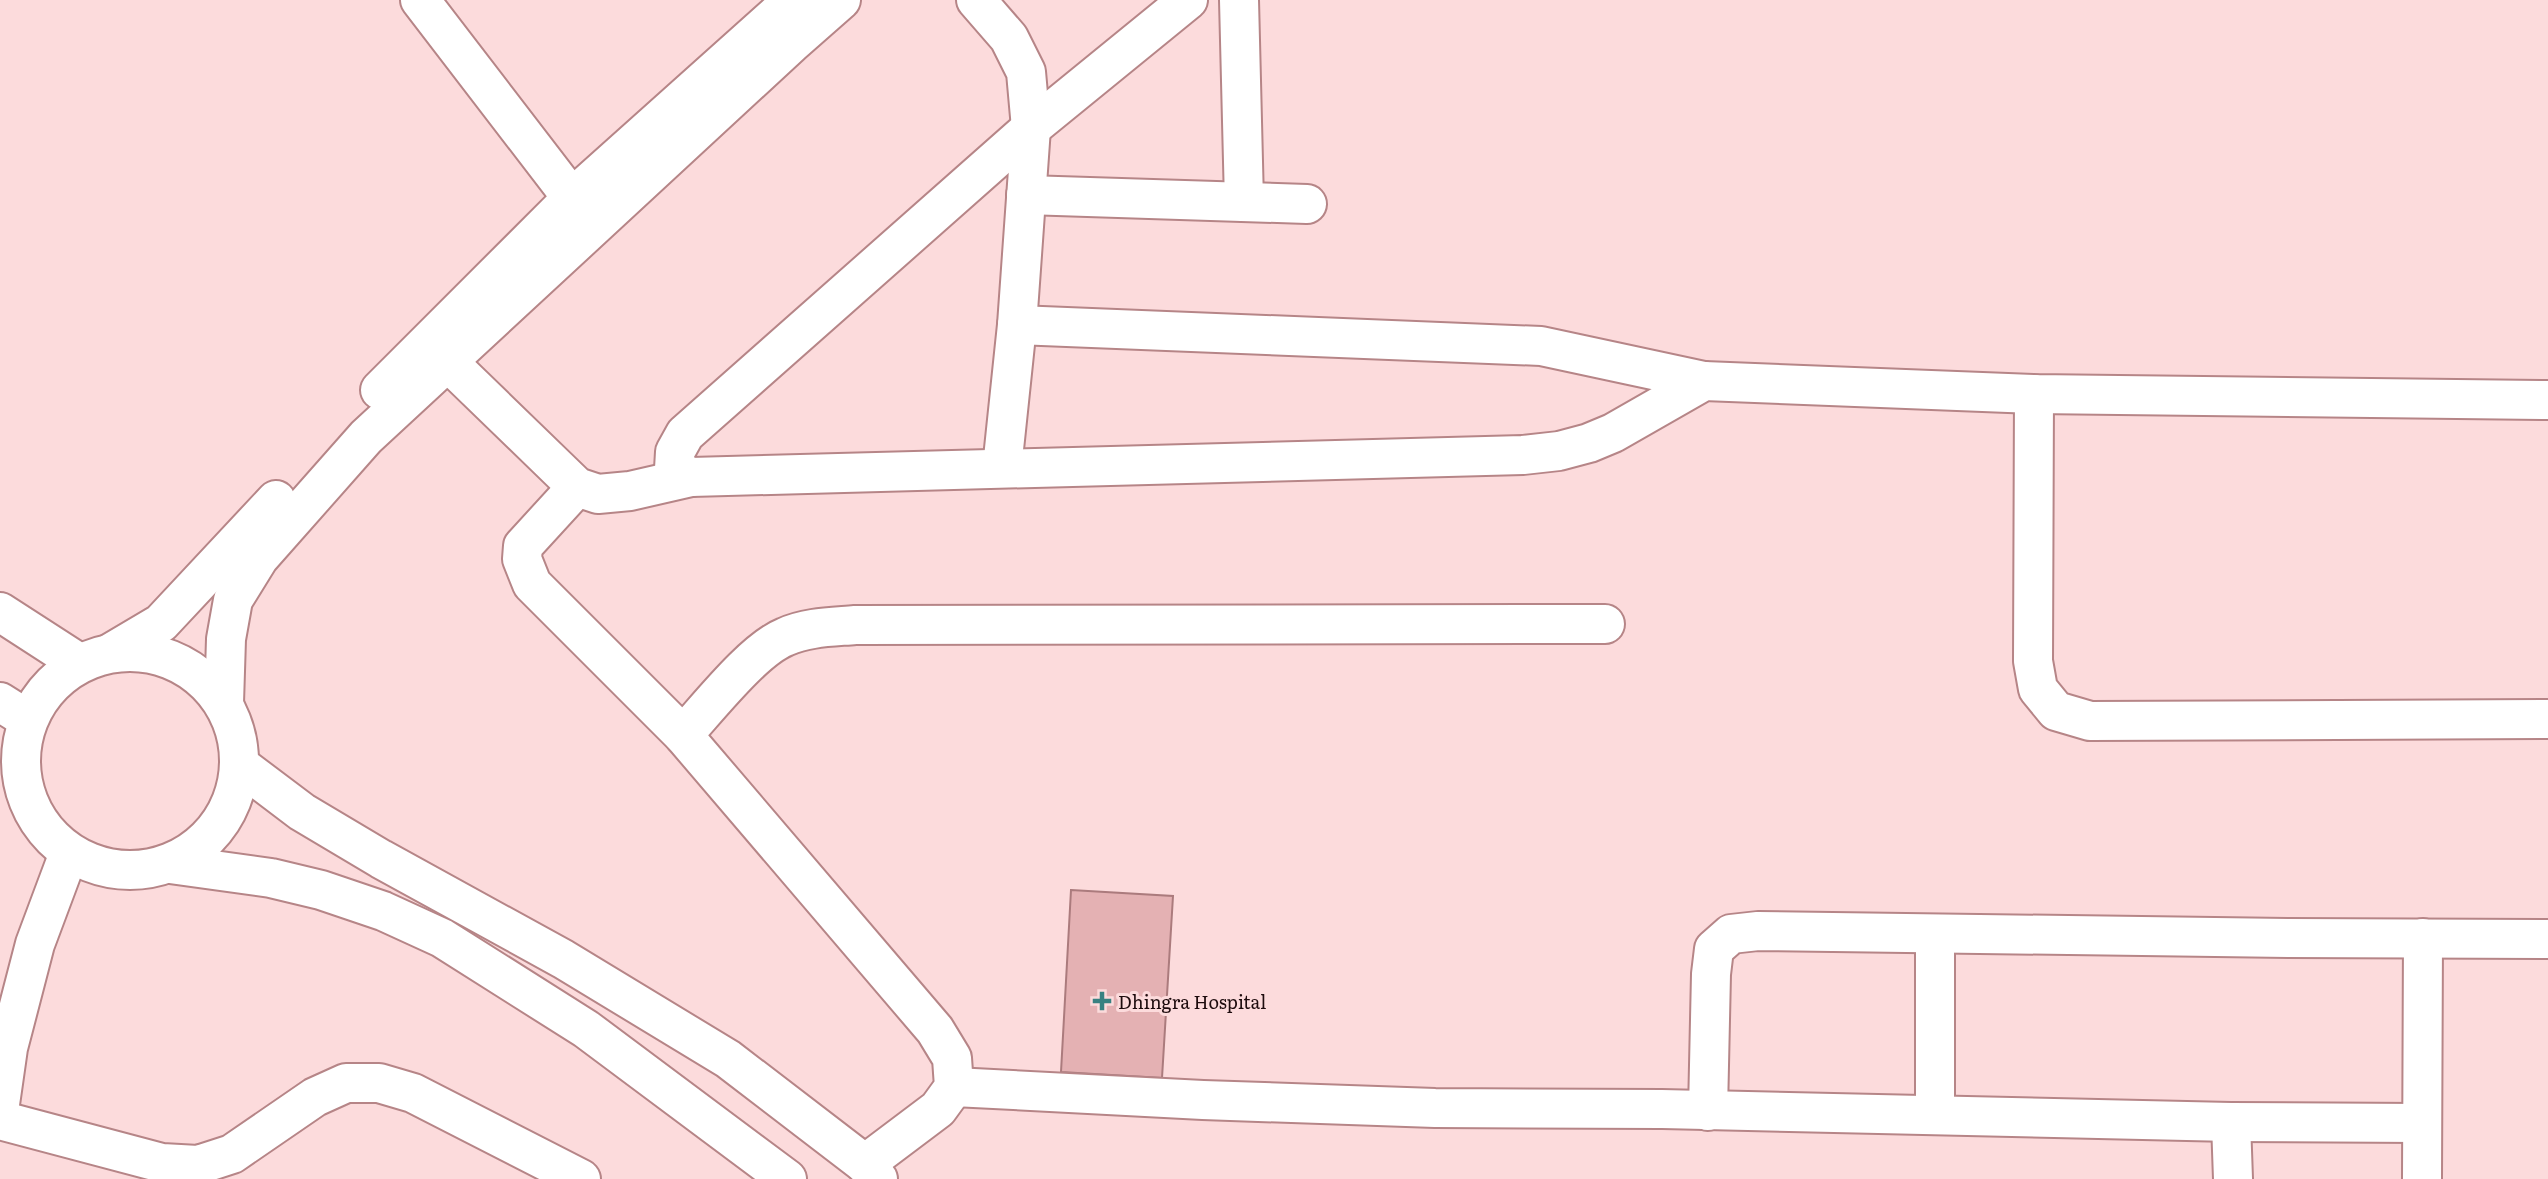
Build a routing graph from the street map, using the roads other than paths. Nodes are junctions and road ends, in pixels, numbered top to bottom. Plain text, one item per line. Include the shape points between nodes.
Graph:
1 (420, 0) edge
2 (841, 0) edge
3 (976, 0) edge
4 (1188, 0) edge
5 (1239, 0) edge
6 (784, 22) edge
7 (1031, 128) junction
8 (1026, 195) junction
9 (572, 198) junction
10 (1244, 202) junction
11 (1307, 204) dead end
12 (1017, 325) junction
13 (447, 361) junction
14 (1704, 382) junction
15 (2034, 394) junction
16 (2548, 400) edge
17 (1002, 468) junction
18 (691, 477) junction
19 (577, 487) junction
20 (0, 612) edge
21 (1605, 624) dead end
22 (95, 658) junction
23 (224, 703) junction
24 (14, 711) edge
25 (2548, 719) edge
26 (683, 735) junction
27 (241, 766) junction
28 (69, 853) junction
29 (170, 864) junction
30 (1935, 933) junction
31 (2423, 938) junction
32 (2548, 939) edge
33 (954, 1087) junction
34 (0, 1104) edge
35 (1708, 1111) junction
36 (1935, 1115) junction
37 (0, 1120) edge
38 (2231, 1122) junction
39 (2421, 1123) junction
40 (871, 1172) edge
41 (573, 1177) edge
42 (787, 1179) edge
43 (2233, 1179) edge
44 (2422, 1179) edge

1 - 9 street
2 - 6 street
3 - 7 street via 1009,38 1026,72
4 - 7 street
5 - 10 street
6 - 9 street
6 - 13 street
7 - 8 street
7 - 18 street via 685,434 675,452 674,469
8 - 10 street
8 - 12 street
9 - 22 street via 401,368 161,623
10 - 11 street
12 - 14 street via 1541,346
12 - 17 street
13 - 19 street
13 - 23 street via 366,437 259,558 233,600 226,639
14 - 15 street
14 - 17 street via 1613,433 1559,451
15 - 16 street
15 - 25 street via 2033,661 2038,689 2056,711 2090,721
17 - 18 street
18 - 19 street via 598,494
19 - 26 street via 523,546 522,559 532,584
20 - 22 street
21 - 26 street via 813,628 785,637 761,652
22 - 23 street via 146,652 179,662 204,678
22 - 24 street
23 - 27 street
24 - 28 street via 22,784 30,808 45,831
26 - 33 street via 935,1030 952,1058
27 - 29 street via 233,801 210,838
27 - 40 street via 302,812 564,959 728,1059
28 - 29 street via 100,867 133,871
28 - 34 street via 35,944 8,1048
29 - 42 street via 321,890 442,938 586,1029
30 - 31 street
30 - 35 street via 1731,934 1714,949
30 - 36 street
31 - 32 street
31 - 39 street
33 - 35 street via 1421,1108
33 - 40 street via 938,1109
35 - 36 street
36 - 38 street
37 - 41 street via 162,1163 198,1165 232,1154 315,1097 346,1083 379,1083 413,1093
38 - 39 street
38 - 43 street
39 - 44 street

